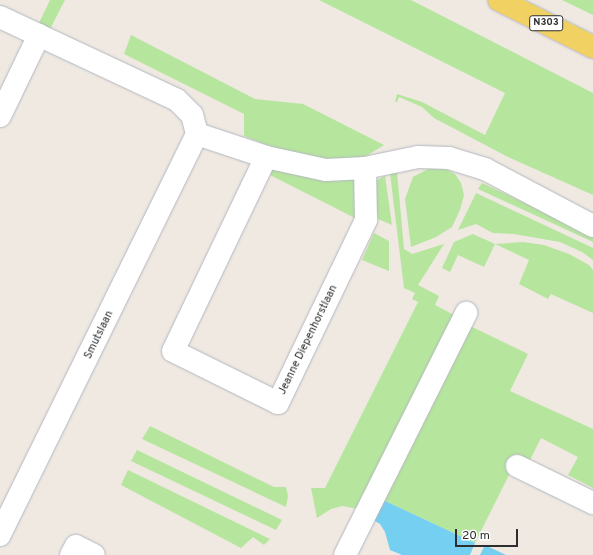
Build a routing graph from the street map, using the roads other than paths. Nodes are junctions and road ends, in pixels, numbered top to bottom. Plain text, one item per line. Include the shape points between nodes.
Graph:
1 (499, 0) edge
2 (0, 17) edge
3 (39, 35) junction
4 (593, 47) edge
5 (0, 116) edge
6 (197, 134) junction
7 (266, 157) junction
8 (365, 168) junction
9 (593, 226) edge
10 (466, 313) dead end
11 (517, 466) dead end
12 (593, 503) edge
13 (0, 535) edge
14 (71, 555) edge
15 (94, 555) edge
16 (344, 555) edge

1 - 4 main road, N303
2 - 3 street
3 - 5 street
3 - 6 street via 177,100 192,115
6 - 7 street
6 - 13 street, Smutslaan
7 - 8 street via 326,170
7 - 8 street, Jeanne Diepenhorstlaan via 173,351 278,403 366,220
8 - 9 street via 418,157 449,158 485,169
10 - 16 street
11 - 12 street
14 - 15 street via 76,546

